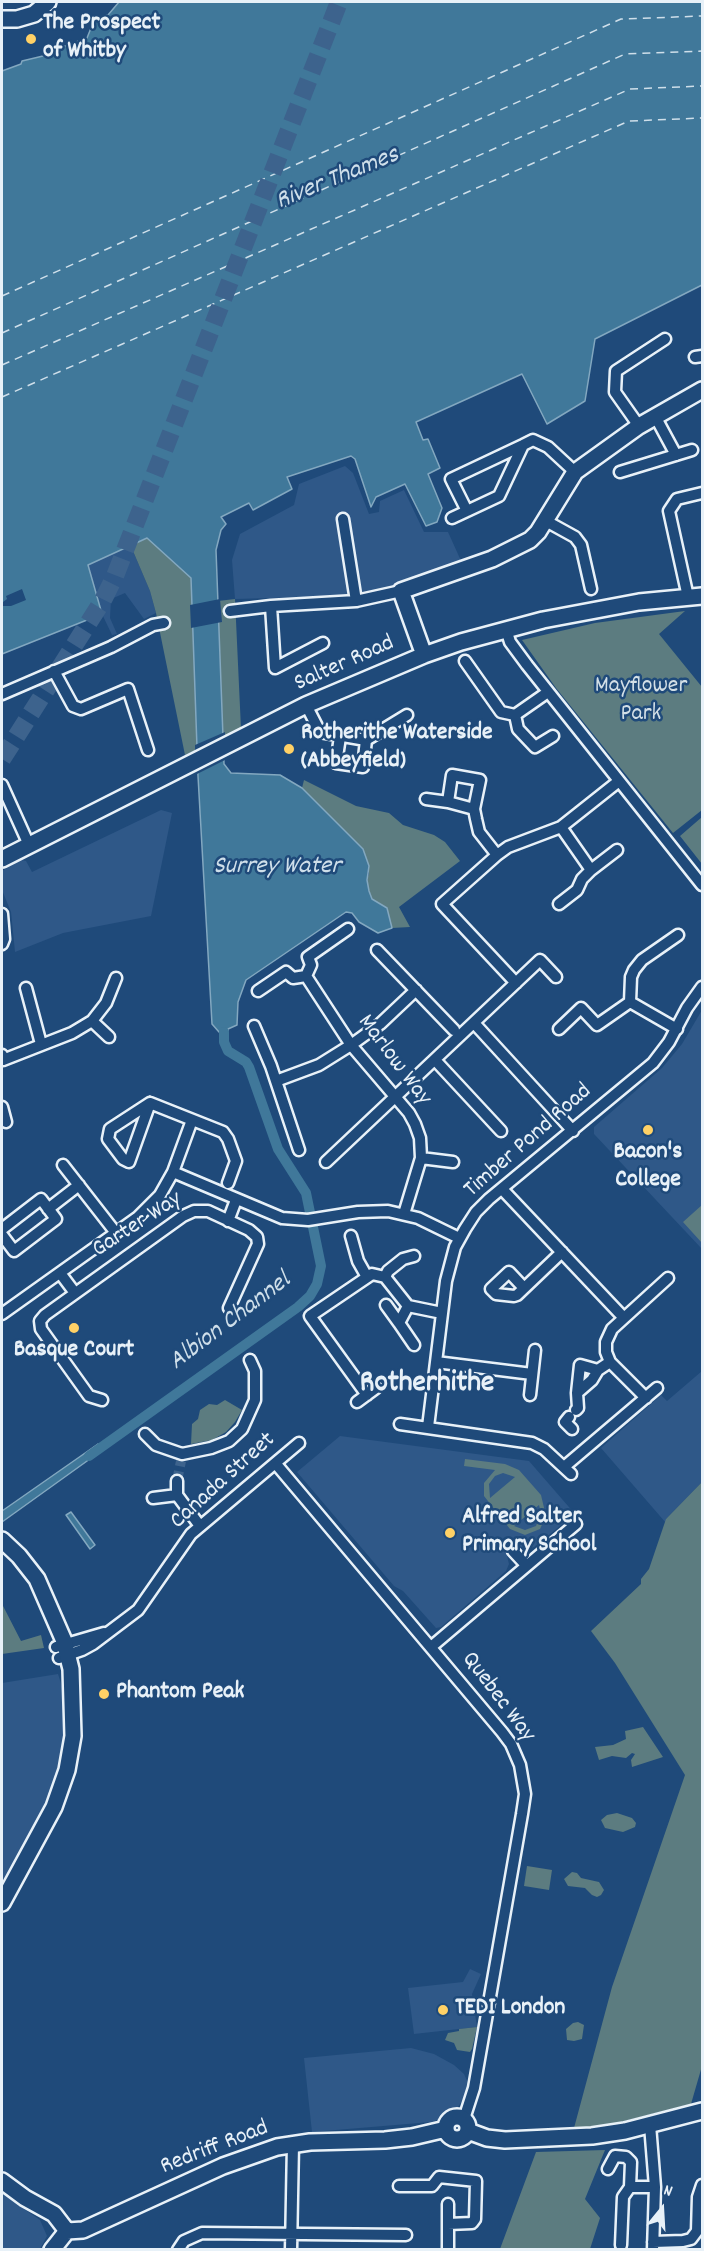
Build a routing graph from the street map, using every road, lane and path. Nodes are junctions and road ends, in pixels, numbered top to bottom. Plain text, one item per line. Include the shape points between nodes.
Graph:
1 (48, 2) edge
2 (2, 19) edge
3 (665, 339) dead end
4 (702, 390) edge
5 (655, 416) junction
6 (639, 426) junction
7 (523, 445) junction
8 (692, 450) dead end
9 (676, 455) junction
10 (575, 472) junction
11 (620, 472) dead end
12 (702, 493) edge
13 (467, 510) junction
14 (452, 518) dead end
15 (343, 519) dead end
16 (546, 521) junction
17 (591, 589) dead end
18 (401, 591) junction
19 (695, 596) edge
20 (356, 601) junction
21 (271, 606) junction
22 (230, 611) dead end
23 (164, 623) dead end
24 (506, 629) junction
25 (323, 643) dead end
26 (424, 655) junction
27 (465, 661) dead end
28 (54, 671) junction
29 (549, 692) junction
30 (2, 694) edge
31 (306, 705) junction
32 (514, 715) junction
33 (407, 716) dead end
34 (553, 736) dead end
35 (340, 737) junction
36 (366, 740) junction
37 (148, 750) dead end
38 (619, 781) junction
39 (2, 785) edge
40 (426, 798) dead end
41 (448, 802) junction
42 (474, 809) junction
43 (561, 827) junction
44 (28, 844) junction
45 (617, 850) dead end
46 (496, 855) junction
47 (2, 859) edge
48 (591, 870) junction
49 (702, 885) edge
50 (559, 904) dead end
51 (2, 914) edge
52 (348, 929) dead end
53 (678, 935) dead end
54 (2, 944) edge
55 (377, 950) dead end
56 (297, 964) junction
57 (306, 976) junction
58 (556, 977) dead end
59 (116, 978) dead end
60 (516, 982) junction
61 (702, 987) edge
62 (26, 988) dead end
63 (416, 990) junction
64 (258, 991) dead end
65 (630, 1002) junction
66 (92, 1021) junction
67 (474, 1023) junction
68 (254, 1026) dead end
69 (559, 1029) dead end
70 (677, 1029) junction
71 (454, 1030) dead end
72 (109, 1037) dead end
73 (41, 1044) junction
74 (351, 1045) junction
75 (2, 1058) edge
76 (435, 1060) junction
77 (276, 1081) junction
78 (395, 1097) junction
79 (150, 1103) junction
80 (2, 1107) edge
81 (192, 1120) junction
82 (6, 1122) dead end
83 (501, 1131) dead end
84 (573, 1131) junction
85 (299, 1150) dead end
86 (421, 1158) junction
87 (326, 1162) dead end
88 (453, 1162) dead end
89 (63, 1165) dead end
90 (173, 1172) junction
91 (228, 1183) dead end
92 (79, 1185) junction
93 (502, 1189) junction
94 (236, 1200) junction
95 (48, 1209) junction
96 (404, 1214) junction
97 (228, 1221) junction
98 (2, 1229) edge
99 (116, 1233) junction
100 (2, 1235) edge
101 (351, 1236) dead end
102 (459, 1238) junction
103 (562, 1252) junction
104 (414, 1256) dead end
105 (60, 1273) junction
106 (367, 1277) junction
107 (385, 1277) junction
108 (668, 1278) dead end
109 (524, 1288) dead end
110 (75, 1293) junction
111 (386, 1305) dead end
112 (408, 1306) junction
113 (229, 1308) dead end
114 (442, 1312) junction
115 (2, 1314) edge
116 (624, 1318) junction
117 (399, 1323) junction
118 (414, 1345) dead end
119 (535, 1350) dead end
120 (250, 1360) dead end
121 (436, 1362) junction
122 (610, 1362) junction
123 (598, 1370) junction
124 (532, 1374) junction
125 (657, 1388) dead end
126 (577, 1393) junction
127 (530, 1395) dead end
128 (646, 1398) junction
129 (102, 1400) dead end
130 (357, 1402) dead end
131 (400, 1424) dead end
132 (428, 1427) junction
133 (572, 1429) dead end
134 (145, 1434) dead end
135 (299, 1443) dead end
136 (276, 1464) junction
137 (177, 1481) tunnel mouth
138 (177, 1495) junction
139 (153, 1498) dead end
140 (576, 1524) dead end
141 (200, 1526) junction
142 (3, 1542) edge
143 (513, 1551) dead end
144 (526, 1565) junction
145 (498, 1589) junction
146 (506, 1598) dead end
147 (431, 1647) junction
148 (62, 1651) junction
149 (2, 1903) edge
150 (702, 2111) edge
151 (466, 2125) junction
152 (650, 2126) junction
153 (293, 2144) junction
154 (608, 2169) dead end
155 (2, 2181) edge
156 (702, 2185) edge
157 (399, 2186) dead end
158 (630, 2187) junction
159 (655, 2187) junction
160 (448, 2204) dead end
161 (448, 2224) junction
162 (67, 2231) junction
163 (292, 2234) junction
164 (406, 2235) dead end
165 (621, 2245) dead end
166 (653, 2246) edge
167 (52, 2250) edge
168 (178, 2250) edge
169 (291, 2250) edge
170 (448, 2250) edge

1 - 2 main road via 34,14
3 - 6 street via 616,371 615,392
4 - 5 main road
5 - 6 main road
5 - 9 street
6 - 10 main road
7 - 10 street via 532,440 548,447
7 - 13 street via 499,496
7 - 13 street via 451,479
8 - 9 street
9 - 11 street
10 - 16 main road
12 - 19 street via 677,499 669,511
13 - 14 street
15 - 20 street
16 - 17 street via 575,537 581,545
16 - 18 main road via 530,540 492,559
18 - 20 street
18 - 26 main road
19 - 24 main road, Salter Road via 579,612
20 - 21 street
21 - 22 street
21 - 25 street via 274,668
23 - 28 street
24 - 26 main road, Salter Road
24 - 29 street via 510,642
26 - 31 main road, Salter Road
27 - 32 street via 501,712
28 - 30 street
28 - 37 street via 73,706 81,709 128,689
29 - 32 street
29 - 38 street
31 - 35 street via 320,732
31 - 44 main road, Salter Road
32 - 34 street via 518,729 535,747
33 - 36 street
35 - 36 street
35 - 36 street via 336,763 363,766
38 - 43 street
38 - 49 street
39 - 44 street
40 - 41 street
41 - 42 street
41 - 42 street via 452,775 480,780
42 - 46 street via 479,832
43 - 46 street
43 - 48 street
44 - 47 main road, Salter Road
45 - 48 street
46 - 60 street via 442,904
48 - 50 street via 577,890
51 - 54 street
52 - 56 street
53 - 65 street via 642,960 631,977
55 - 63 street
56 - 57 street via 311,965
56 - 57 street via 293,978
56 - 64 street
57 - 74 street, Marlow Way
58 - 60 street via 540,960
59 - 66 street via 106,1004
60 - 67 street
61 - 70 street, Timber Pond Road
62 - 73 street
63 - 71 street
63 - 74 street
65 - 69 street via 597,1025 582,1008
65 - 70 street
66 - 72 street
66 - 73 street
67 - 76 street
67 - 84 street
68 - 77 street
70 - 84 street, Timber Pond Road via 652,1063
73 - 75 street
74 - 77 street via 320,1065
74 - 78 street, Marlow Way
76 - 78 street
76 - 83 street
77 - 85 street
78 - 86 street, Marlow Way via 415,1124
78 - 87 street
79 - 79 street via 110,1129 108,1139 129,1162
79 - 81 street
80 - 82 street
81 - 90 street
81 - 91 street via 223,1132 228,1139 236,1161
84 - 93 street, Timber Pond Road
86 - 88 street
86 - 96 street, Marlow Way
89 - 92 street
90 - 94 street
90 - 99 street via 160,1195
92 - 95 street
92 - 99 street
93 - 102 street, Timber Pond Road via 476,1212
93 - 103 street
94 - 96 street via 295,1221 379,1211
94 - 97 street
95 - 98 street via 41,1199
95 - 100 street via 56,1219 14,1251
96 - 102 street
97 - 110 street, Garter Way via 203,1210 183,1216
97 - 113 street, Garter Way via 254,1233 258,1241
99 - 105 street
101 - 106 street
102 - 114 street, Timber Pond Road via 447,1274
103 - 109 street
103 - 116 street
104 - 107 street via 403,1259
105 - 110 street
105 - 115 street
106 - 107 street
106 - 130 street via 310,1317 371,1391
107 - 112 street
108 - 116 street
110 - 129 street, Garter Way via 45,1315 39,1326 89,1396
111 - 117 street
112 - 114 street
112 - 117 street
114 - 121 street, Timber Pond Road
116 - 122 street via 607,1337
117 - 118 street
119 - 124 street
120 - 134 street via 255,1371 255,1400 242,1429 229,1441 181,1458 156,1445
121 - 124 street
121 - 132 street, Timber Pond Road
122 - 123 street
122 - 128 street
123 - 126 street
123 - 126 street via 580,1365
124 - 127 street
125 - 128 street
126 - 133 street via 578,1408 565,1422
128 - 132 street via 568,1471 532,1443
131 - 132 street
135 - 136 street, Canada Street
136 - 141 street, Canada Street
136 - 147 street, Quebec Way
137 - 138 street
138 - 139 street
138 - 141 street
140 - 144 street
141 - 148 street, Canada Street via 138,1610 107,1633
142 - 148 main road via 35,1591
143 - 144 street
144 - 145 street
145 - 146 street
145 - 147 street
147 - 151 street, Quebec Way via 502,1732 516,1754 524,1779 522,1814
148 - 149 main road via 63,1683 71,1694 73,1736 67,1770 46,1825
150 - 152 main road
151 - 152 main road via 487,2138 505,2140 592,2136
151 - 153 main road, Redriff Road via 465,2136 458,2139 448,2135 446,2129 385,2140
152 - 159 street
153 - 162 main road, Redriff Road via 223,2166 83,2230
153 - 163 street
154 - 158 street via 615,2156 626,2157 631,2162
155 - 162 main road via 54,2214
156 - 166 street via 697,2231 691,2239
157 - 161 street via 432,2186 439,2177 476,2181 475,2219 472,2223
158 - 159 street
158 - 165 street via 623,2198
159 - 166 street
160 - 161 street
161 - 170 street
162 - 167 main road
163 - 164 street
163 - 168 street via 202,2233 184,2241
163 - 169 street

